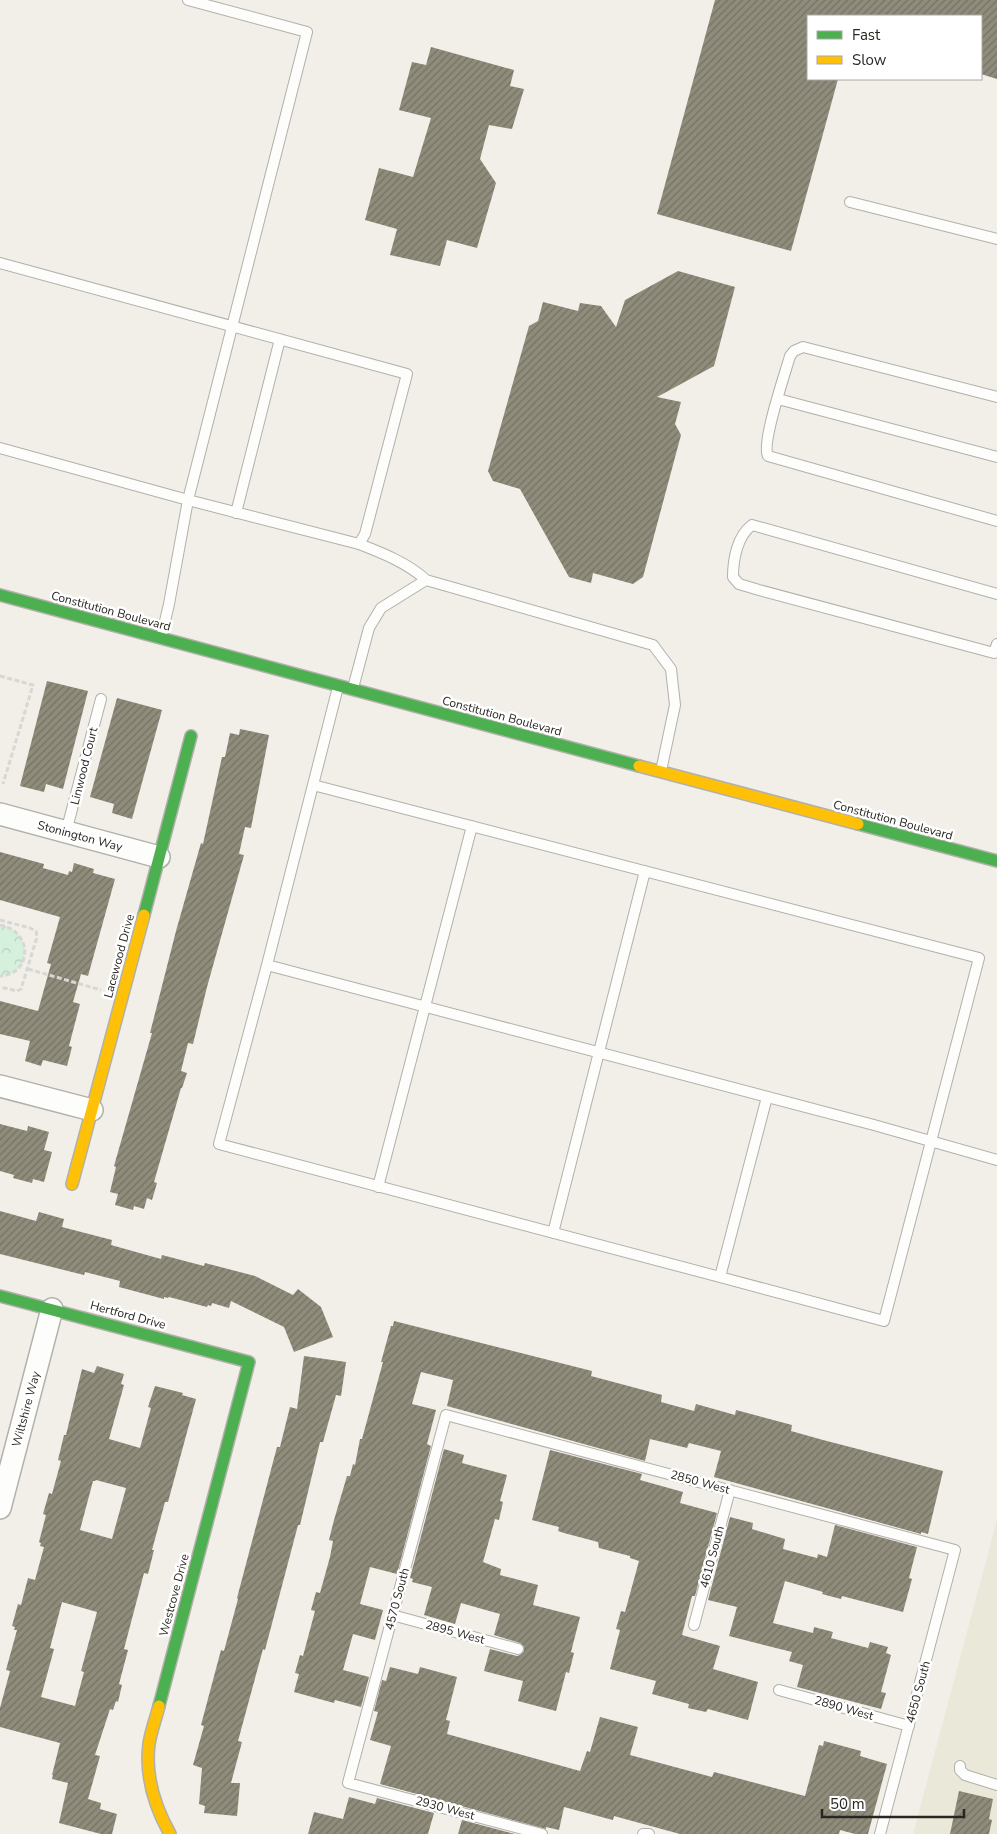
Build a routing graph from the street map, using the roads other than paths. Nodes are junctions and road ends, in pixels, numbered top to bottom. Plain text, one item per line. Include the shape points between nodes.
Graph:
1 (188, 0) edge
2 (850, 202) dead end
3 (997, 239) edge
4 (0, 263) edge
5 (233, 326) junction
6 (280, 338) junction
7 (997, 397) edge
8 (778, 399) junction
9 (0, 448) edge
10 (997, 457) edge
11 (188, 500) junction
12 (236, 513) junction
13 (997, 520) edge
14 (359, 544) junction
15 (426, 580) junction
16 (997, 594) edge
17 (0, 595) edge
18 (160, 639) junction
19 (997, 644) edge
20 (338, 686) junction
21 (352, 690) junction
22 (101, 699) dead end
23 (191, 736) dead end
24 (660, 772) junction
25 (313, 785) junction
26 (0, 814) edge
27 (472, 826) junction
28 (66, 832) junction
29 (159, 857) junction
30 (997, 862) edge
31 (645, 871) junction
32 (267, 966) junction
33 (424, 1007) junction
34 (599, 1053) junction
35 (0, 1086) edge
36 (767, 1097) junction
37 (92, 1110) junction
38 (932, 1142) junction
39 (997, 1160) edge
40 (72, 1184) dead end
41 (378, 1187) junction
42 (553, 1233) junction
43 (720, 1277) junction
44 (0, 1296) edge
45 (52, 1310) junction
46 (250, 1362) joint
47 (446, 1415) joint
48 (730, 1490) junction
49 (0, 1508) edge
50 (955, 1550) joint
51 (392, 1615) junction
52 (694, 1625) dead end
53 (518, 1649) dead end
54 (779, 1690) dead end
55 (909, 1726) junction
56 (960, 1766) dead end
57 (348, 1783) joint
58 (997, 1784) edge
59 (170, 1834) edge
60 (542, 1834) edge
61 (643, 1834) edge
62 (649, 1834) edge
63 (880, 1834) edge

1 - 5 lane via 307,32
2 - 3 lane
4 - 5 lane
5 - 6 lane
5 - 11 lane
6 - 12 lane
6 - 14 lane via 407,374 366,534
7 - 8 lane via 803,347 790,356
8 - 10 lane
8 - 13 lane via 765,451 768,456
9 - 11 lane
11 - 12 lane
11 - 18 lane
12 - 14 lane
14 - 15 lane via 416,571
15 - 21 lane via 381,608 369,628
15 - 24 lane via 653,645 671,669 675,705
16 - 19 lane via 752,525 741,539 733,564 733,577 739,584 994,653
17 - 18 street, Constitution Boulevard
18 - 20 street, Constitution Boulevard
20 - 21 street, Constitution Boulevard
20 - 25 lane
21 - 24 street, Constitution Boulevard
22 - 28 lane, Linwood Court
23 - 29 street, Lacewood Drive
24 - 30 street, Constitution Boulevard
25 - 27 lane
25 - 32 lane
26 - 28 street, Stonington Way
27 - 31 lane
27 - 33 lane
28 - 29 street, Stonington Way
29 - 37 street, Lacewood Drive
31 - 34 lane
31 - 38 lane via 979,958
32 - 33 lane
32 - 41 lane via 220,1144
33 - 34 lane
33 - 41 lane
34 - 36 lane
34 - 42 lane
35 - 37 street
36 - 38 lane
36 - 43 lane
37 - 40 street, Lacewood Drive
38 - 39 lane
38 - 43 lane via 884,1321
41 - 42 lane
42 - 43 lane
44 - 45 street, Hertford Drive
45 - 46 street, Hertford Drive
45 - 49 street, Wiltshire Way
46 - 59 street, Westcove Drive via 149,1743 149,1778 159,1812
47 - 48 lane, 2850 West
47 - 51 lane, 4570 South
48 - 50 lane, 2850 West
48 - 52 lane, 4610 South
50 - 55 lane, 4650 South
51 - 53 lane, 2895 West
51 - 57 lane, 4570 South
54 - 55 lane, 2890 West
55 - 63 lane, 4650 South
56 - 58 lane via 964,1775
57 - 60 lane, 2930 West
61 - 62 lane

